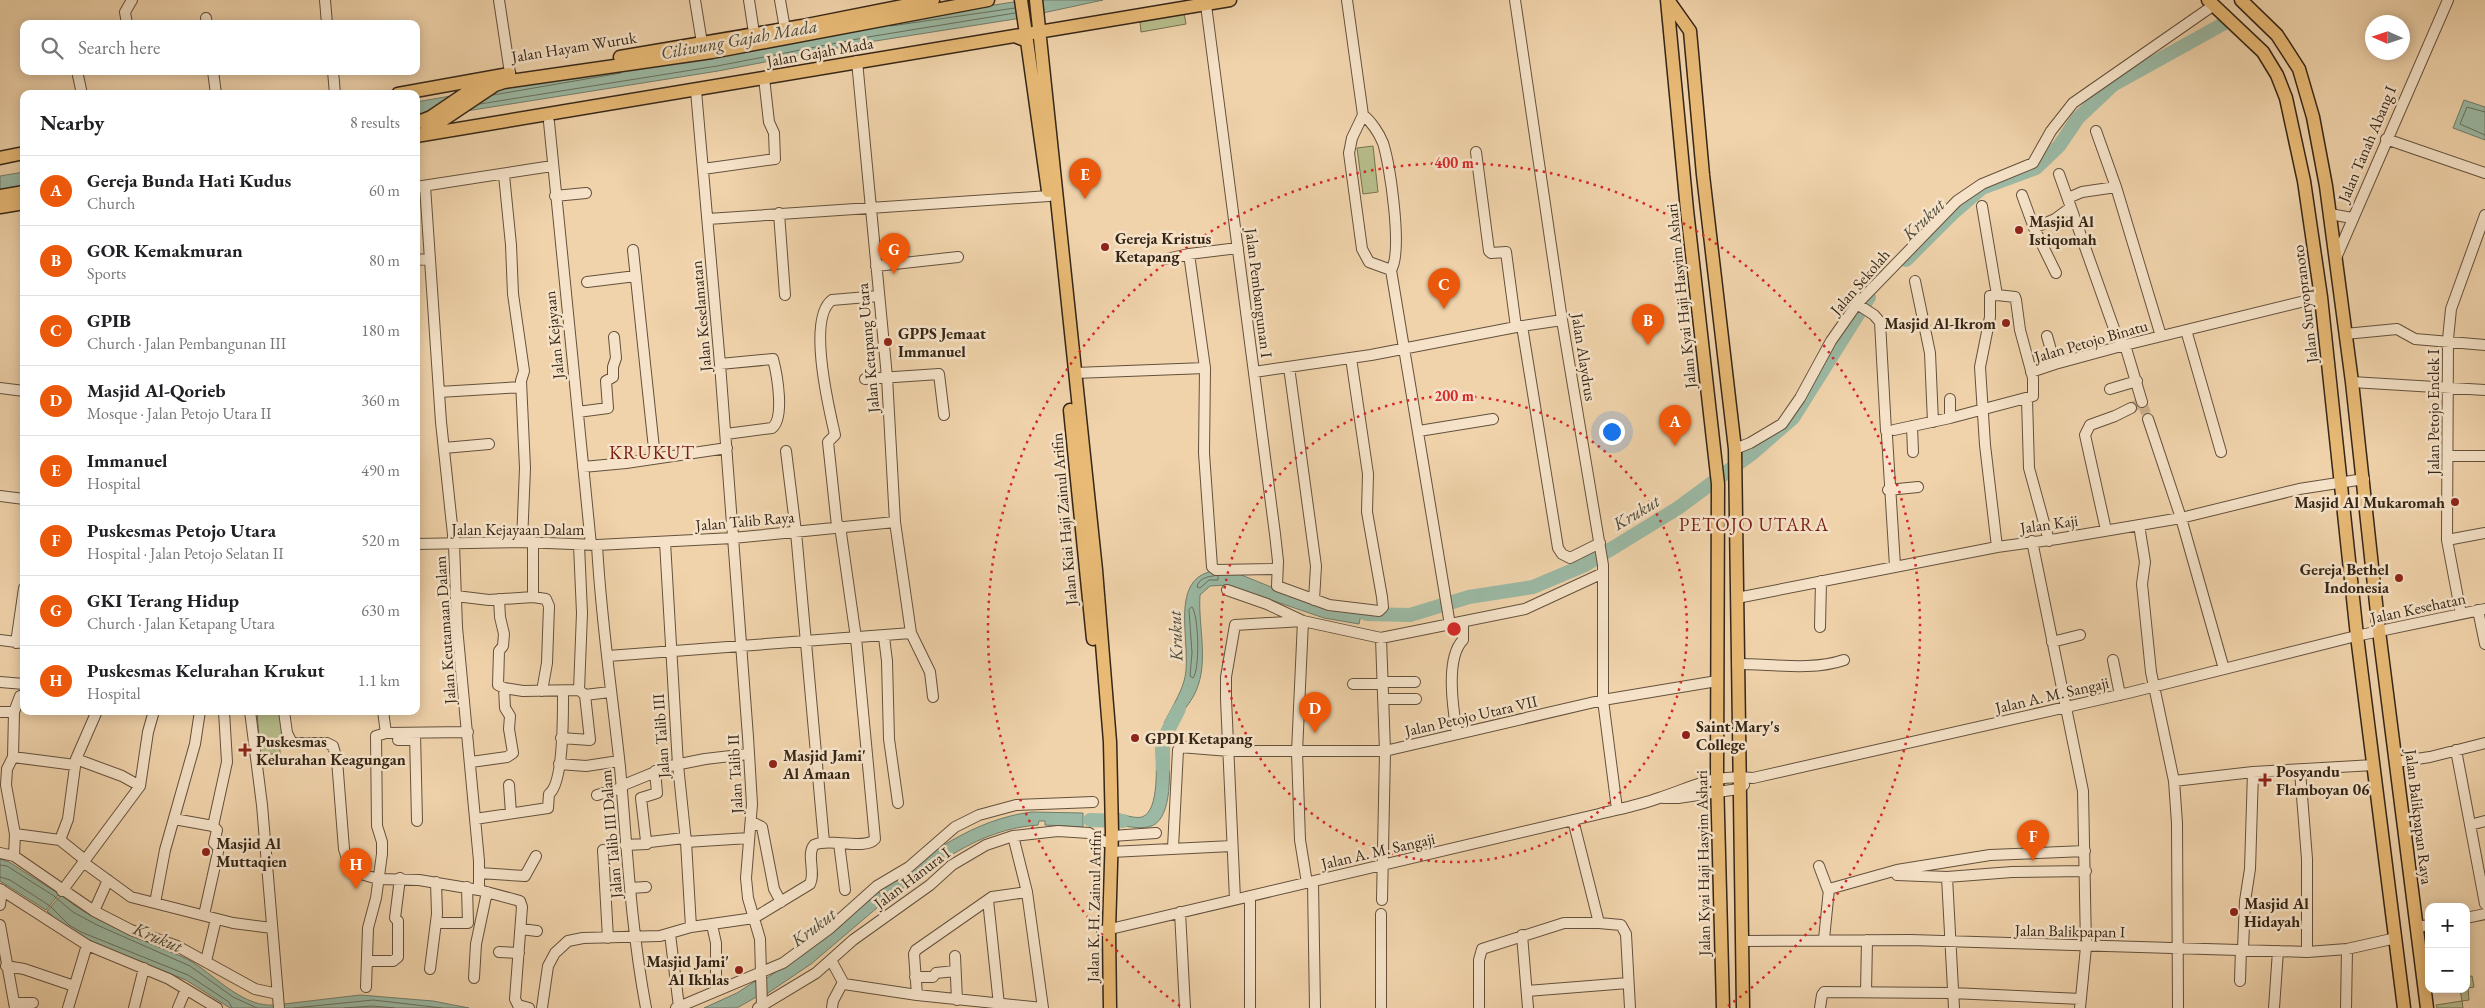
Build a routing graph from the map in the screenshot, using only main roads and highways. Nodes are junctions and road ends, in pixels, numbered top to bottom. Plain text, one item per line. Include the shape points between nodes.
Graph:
1 (932, 0) edge
2 (988, 0) edge
3 (1021, 0) edge
4 (1036, 0) edge
5 (1230, 0) edge
6 (1668, 0) edge
7 (2241, 0) edge
8 (881, 5) edge
9 (2214, 6) edge
10 (1040, 33) junction
11 (1023, 38) junction
12 (569, 64) junction
13 (507, 78) junction
14 (1041, 89) junction
15 (420, 91) edge
16 (584, 109) junction
17 (424, 121) edge
18 (420, 134) edge
19 (420, 135) edge
20 (420, 143) edge
21 (20, 154) edge
22 (0, 158) edge
23 (20, 193) edge
24 (0, 196) edge
25 (20, 204) edge
26 (0, 207) edge
27 (1064, 308) junction
28 (1080, 471) junction
29 (1103, 803) joint
30 (2423, 926) edge
31 (1105, 931) junction
32 (1102, 1008) edge
33 (1110, 1008) edge
34 (1723, 1008) edge
35 (1743, 1008) edge
36 (2404, 1008) edge
37 (2427, 1008) edge

1 - 8 main road, Jalan Hayam Wuruk
2 - 13 main road, Jalan Hayam Wuruk via 712,52
3 - 11 main road, Jalan Kiai Haji Zainul Arifin
4 - 10 main road, Jalan Kiai Haji Zainul Arifin
5 - 10 main road, Jalan Gajah Mada
6 - 34 main road, Jalan Kyai Haji Hasyim Ashari via 1717,479 1717,778
6 - 35 main road via 1690,31 1702,175 1736,455
7 - 30 main road, Jalan Balikpapan Raya via 2278,35 2299,69 2312,117 2330,214 2396,762
8 - 12 main road, Jalan Hayam Wuruk via 785,29
9 - 36 main road, Jalan Suryopranoto via 2263,52 2277,75 2286,98 2304,181 2321,298 2357,636
10 - 11 main road, Jalan Gajah Mada
10 - 14 main road, Jalan Kiai Haji Zainul Arifin
11 - 14 main road, Jalan Kiai Haji Zainul Arifin
11 - 16 main road, Jalan Gajah Mada via 858,61
12 - 13 main road, Jalan Hayam Wuruk
12 - 17 main road via 489,79
13 - 15 main road, Jalan Hayam Wuruk
13 - 18 main road
14 - 27 main road, Jalan Kiai Haji Zainul Arifin
14 - 27 main road, Jalan Kiai Haji Zainul Arifin via 1049,196
16 - 19 main road, Jalan Gajah Mada
16 - 20 main road via 577,117
21 - 22 main road
23 - 24 main road
25 - 26 main road
27 - 28 main road, Jalan Kiai Haji Zainul Arifin
27 - 28 main road, Jalan Kiai Haji Zainul Arifin via 1075,373
28 - 29 main road, Jalan Kiai Haji Zainul Arifin via 1109,732
29 - 31 main road, Jalan K. H. Zainul Arifin via 1109,839
30 - 37 main road, Jalan Balikpapan Raya
31 - 32 main road
31 - 33 main road, Jalan K. H. Zainul Arifin

